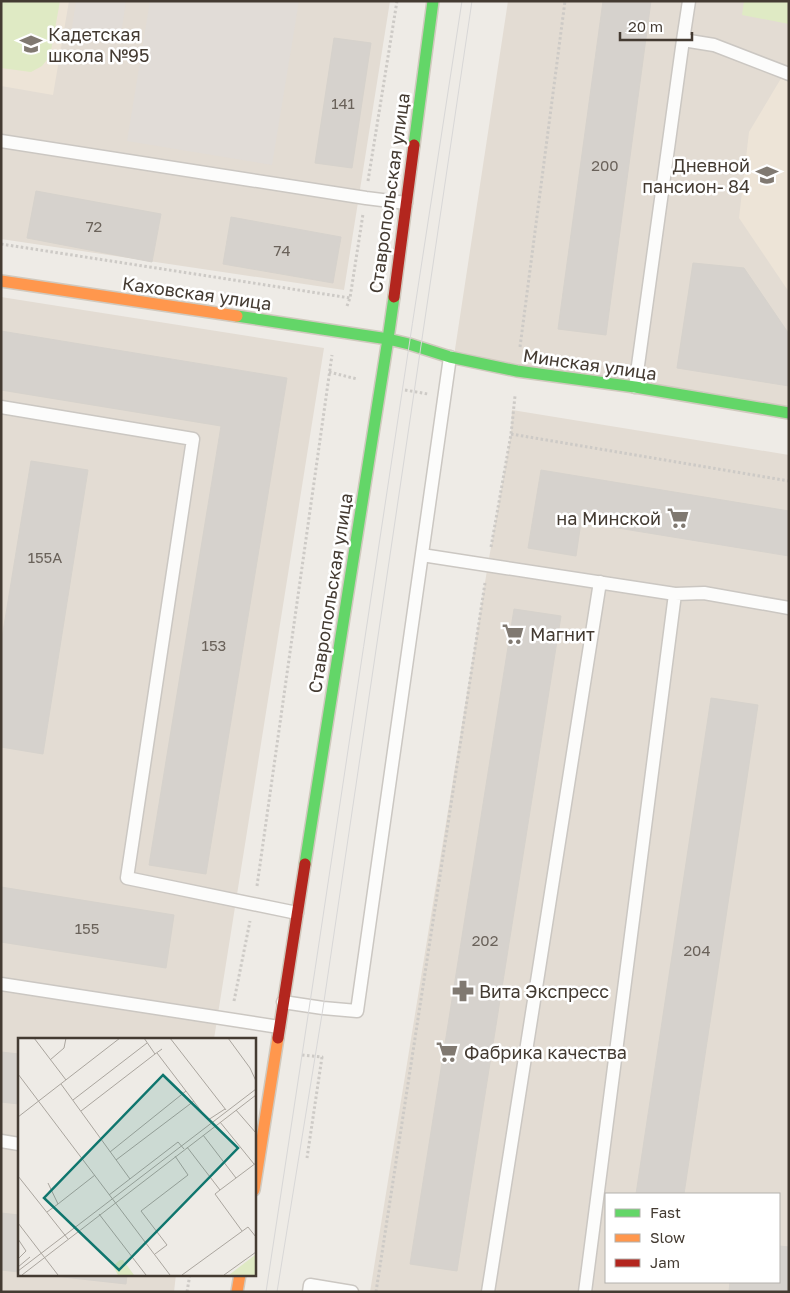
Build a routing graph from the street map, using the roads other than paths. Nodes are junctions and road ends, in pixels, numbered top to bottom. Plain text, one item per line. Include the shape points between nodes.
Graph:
1 (433, 1) edge
2 (688, 1) edge
3 (683, 40) junction
4 (789, 74) edge
5 (1, 141) edge
6 (406, 203) junction
7 (1, 282) edge
8 (388, 339) junction
9 (450, 357) junction
10 (635, 387) junction
11 (1, 407) edge
12 (789, 413) edge
13 (422, 555) junction
14 (600, 582) junction
15 (675, 594) junction
16 (789, 608) edge
17 (297, 913) junction
18 (1, 984) edge
19 (283, 1002) junction
20 (279, 1027) junction
21 (1, 1141) edge
22 (18, 1144) edge
23 (255, 1177) edge
24 (240, 1276) edge
25 (238, 1292) edge
26 (308, 1292) edge
27 (352, 1292) edge
28 (488, 1292) edge
29 (585, 1292) edge

1 - 6 street, Ставропольская улица
2 - 3 lane
3 - 4 lane via 714,45
3 - 10 lane
5 - 6 lane
6 - 8 street, Ставропольская улица
7 - 8 street, Каховская улица
8 - 9 street, Минская улица
8 - 17 street, Ставропольская улица
9 - 10 street, Минская улица via 517,371
9 - 13 lane
10 - 12 street, Минская улица
11 - 17 lane via 192,439 127,878
13 - 14 lane
13 - 19 lane via 357,1011
14 - 15 lane
14 - 28 lane
15 - 16 lane via 704,593
15 - 29 lane
17 - 19 street, Ставропольская улица
18 - 20 lane
19 - 20 street, Ставропольская улица
20 - 23 street, Ставропольская улица
21 - 22 lane
24 - 25 street
26 - 27 lane via 310,1285

